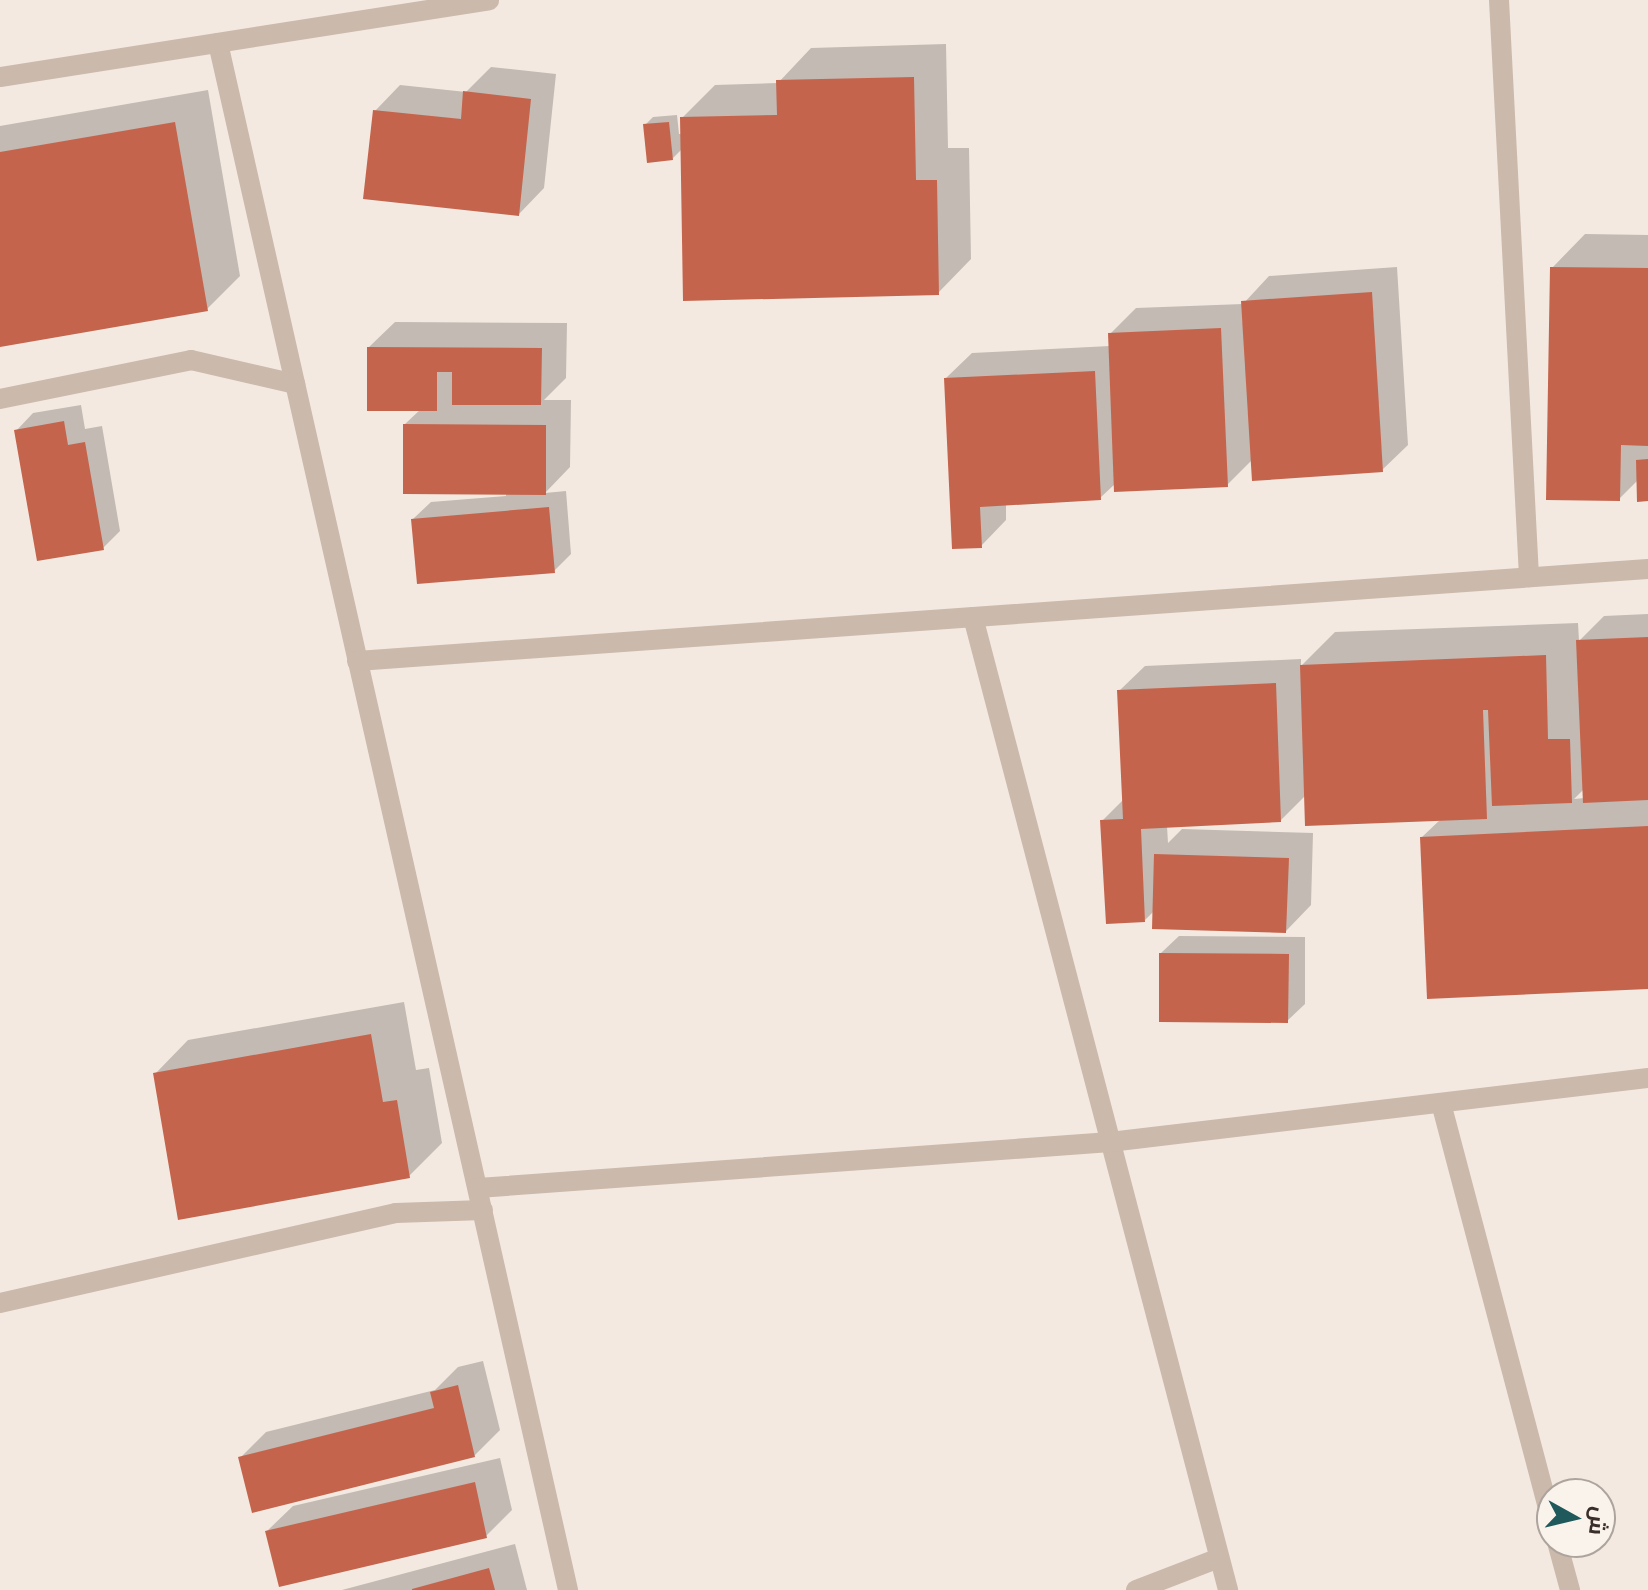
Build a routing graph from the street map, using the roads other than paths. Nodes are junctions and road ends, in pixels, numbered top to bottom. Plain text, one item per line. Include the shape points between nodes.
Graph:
1 (489, 0) edge
2 (1499, 0) edge
3 (218, 43) junction
4 (0, 77) edge
5 (295, 384) junction
6 (0, 399) edge
7 (1648, 569) edge
8 (1529, 577) junction
9 (973, 617) junction
10 (357, 661) junction
11 (1648, 1078) edge
12 (1441, 1103) junction
13 (1110, 1142) junction
14 (478, 1188) junction
15 (483, 1210) junction
16 (0, 1303) edge
17 (1540, 1478) edge
18 (1219, 1558) junction
19 (1561, 1558) edge
20 (568, 1590) edge
21 (1136, 1590) edge
22 (1228, 1590) edge
23 (1570, 1590) edge

1 - 3 street
2 - 8 street
3 - 4 street
3 - 5 street
5 - 6 street via 191,360
5 - 10 street
7 - 8 street
8 - 9 street
9 - 10 street
9 - 13 street
10 - 14 street
11 - 12 street
12 - 13 street
12 - 17 street
13 - 14 street
13 - 18 street
14 - 15 street
15 - 16 street via 396,1213
15 - 20 street
18 - 21 street
18 - 22 street
19 - 23 street

